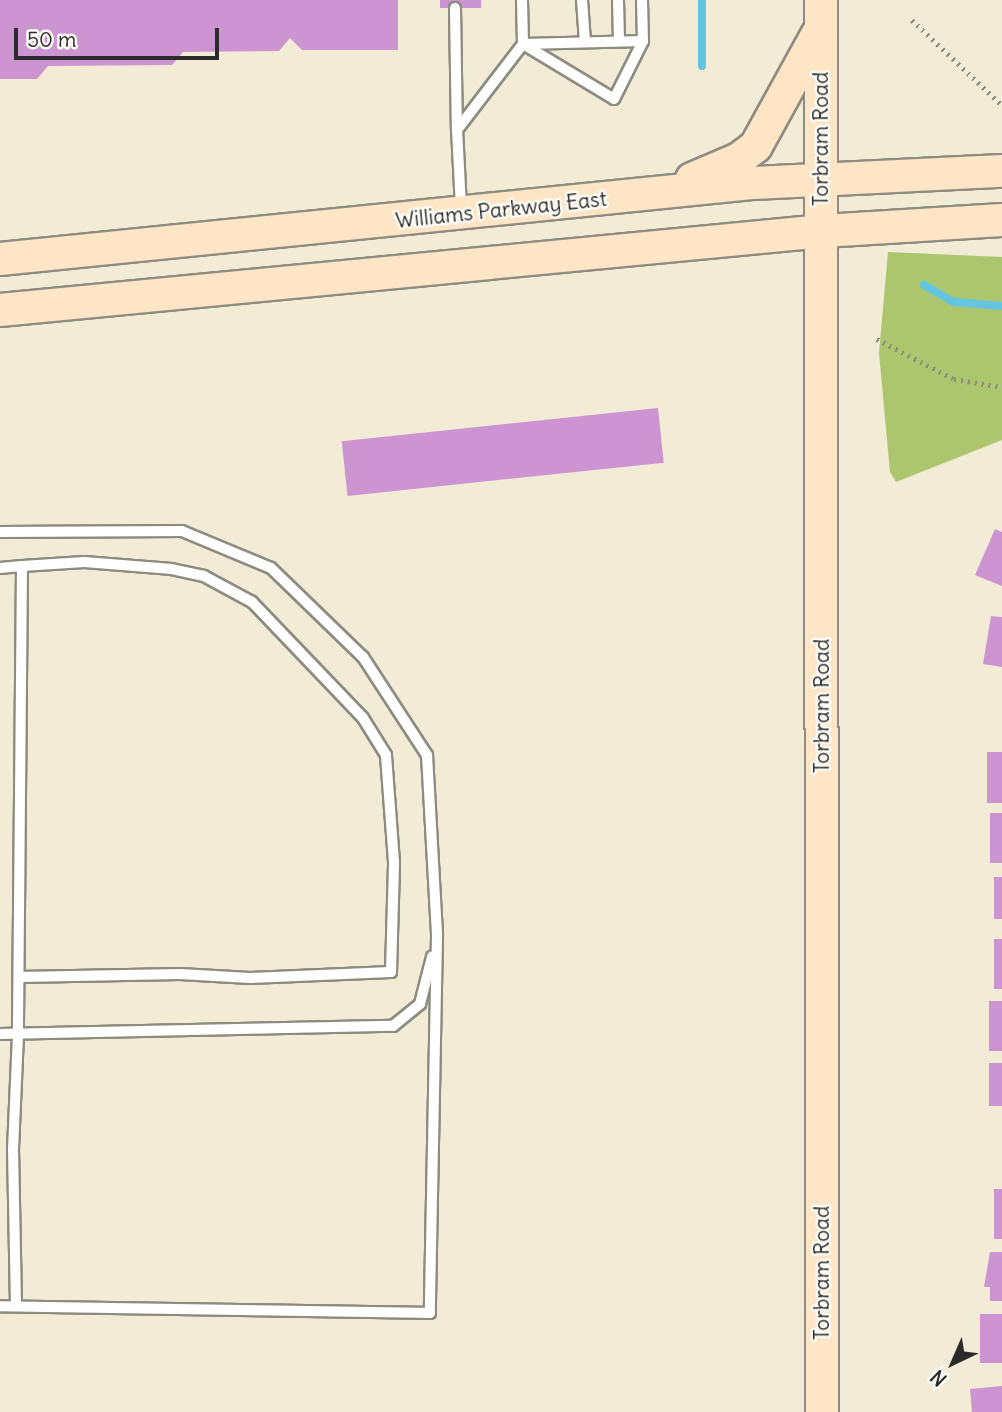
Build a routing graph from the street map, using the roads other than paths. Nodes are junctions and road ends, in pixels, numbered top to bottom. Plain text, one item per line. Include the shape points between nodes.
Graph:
1 (522, 0) edge
2 (582, 0) edge
3 (618, 0) edge
4 (642, 0) edge
5 (455, 8) dead end
6 (821, 14) edge
7 (619, 41) junction
8 (643, 41) junction
9 (585, 43) junction
10 (523, 44) junction
11 (457, 130) junction
12 (1002, 171) edge
13 (820, 182) junction
14 (654, 194) junction
15 (462, 214) junction
16 (1002, 220) edge
17 (823, 231) junction
18 (0, 259) edge
19 (0, 310) edge
20 (0, 532) edge
21 (22, 566) junction
22 (0, 568) edge
23 (437, 936) junction
24 (19, 977) junction
25 (0, 1034) edge
26 (18, 1035) junction
27 (0, 1306) edge
28 (16, 1306) junction
29 (822, 1412) edge

1 - 10 lane
2 - 9 lane
3 - 7 lane
4 - 8 lane
5 - 11 lane
6 - 13 main road, Torbram Road
6 - 14 main road via 756,146 739,159
7 - 8 lane
7 - 9 lane
8 - 10 lane via 614,99
9 - 10 lane
10 - 11 lane
11 - 15 lane
12 - 13 main road, Williams Parkway East
13 - 14 main road, Williams Parkway East via 754,183
13 - 17 main road, Torbram Road
14 - 15 main road, Williams Parkway East
15 - 18 main road, Williams Parkway East
16 - 17 main road
17 - 19 main road
17 - 29 main road, Torbram Road
20 - 23 lane via 182,531 271,568 363,657 427,755
21 - 22 lane
21 - 24 lane
21 - 24 lane via 84,562 172,569 204,576 252,602 363,718 386,755 394,862 391,972 250,978 180,974
23 - 26 lane via 420,1004 393,1026
23 - 28 lane via 430,1313
24 - 26 lane
25 - 26 lane
26 - 28 lane via 13,1149
27 - 28 lane

